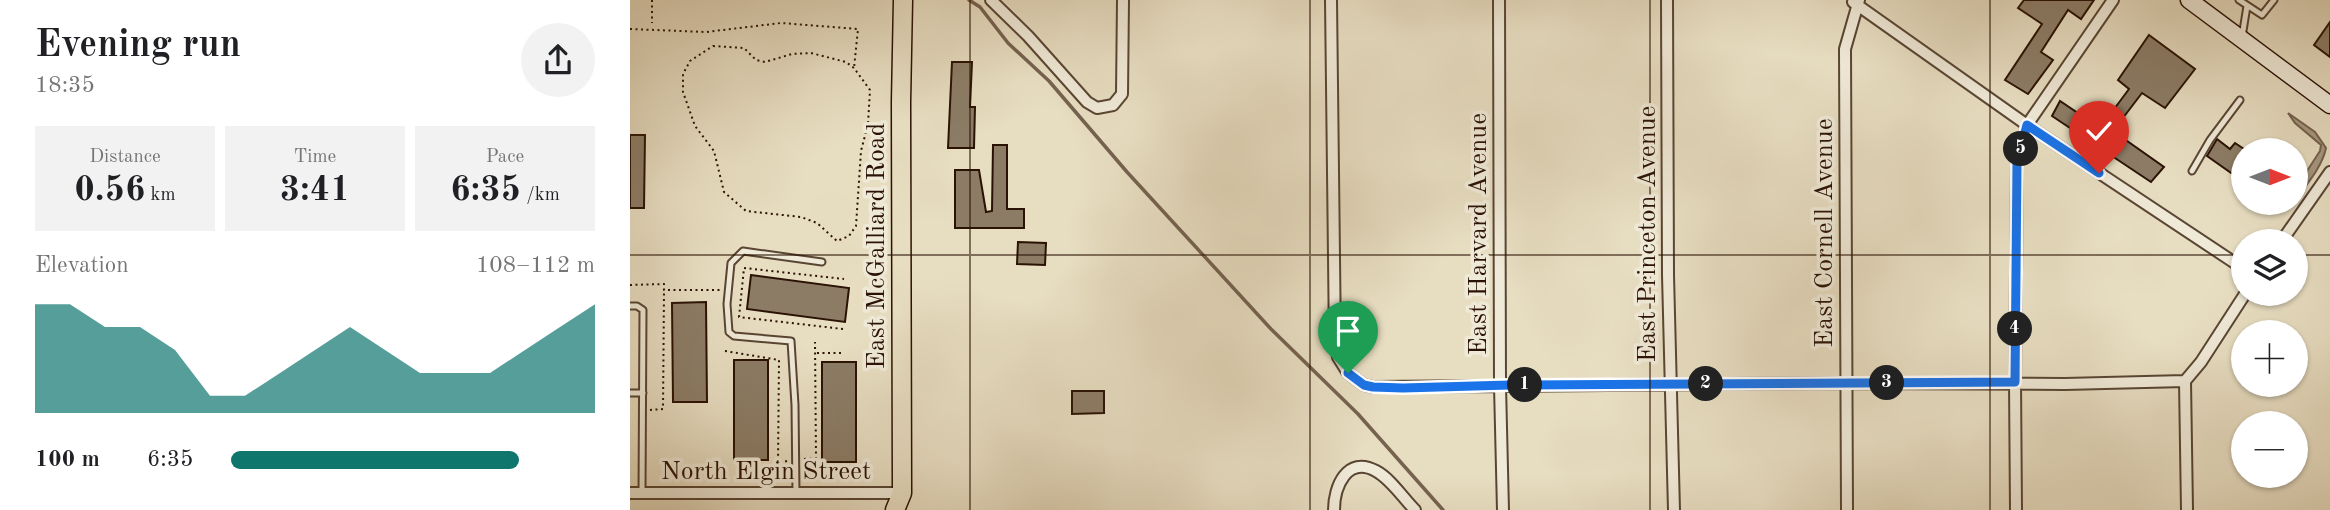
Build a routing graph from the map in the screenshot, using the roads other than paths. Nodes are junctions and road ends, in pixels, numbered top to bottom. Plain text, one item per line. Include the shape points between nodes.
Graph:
1 (903, 0) edge
2 (992, 0) edge
3 (1123, 0) edge
4 (1331, 0) edge
5 (1499, 0) edge
6 (1667, 0) edge
7 (2113, 0) edge
8 (2189, 0) edge
9 (2274, 0) edge
10 (1855, 1) edge
11 (2244, 2) edge
12 (2242, 40) junction
13 (2240, 100) dead end
14 (2330, 105) edge
15 (2027, 125) junction
16 (2192, 171) dead end
17 (2330, 172) edge
18 (2290, 229) edge
19 (2231, 260) edge
20 (822, 262) dead end
21 (630, 306) edge
22 (2237, 306) edge
23 (2185, 381) junction
24 (2015, 382) junction
25 (1846, 383) junction
26 (1670, 384) junction
27 (1500, 386) junction
28 (630, 393) edge
29 (643, 393) junction
30 (630, 493) edge
31 (642, 493) junction
32 (902, 493) junction
33 (796, 494) junction
34 (895, 510) edge
35 (911, 510) edge
36 (1334, 510) edge
37 (1415, 510) edge
38 (1503, 510) edge
39 (1674, 510) edge
40 (1847, 510) edge
41 (2016, 510) edge
42 (2187, 510) edge

1 - 32 main road, East McGalliard Road
2 - 3 street via 1097,108 1113,105 1124,88
4 - 27 street via 1338,357 1348,373 1373,387
5 - 27 street, East Harvard Avenue
6 - 26 street, East Princeton Avenue
7 - 15 street
8 - 12 main road
9 - 11 lane via 2262,15
10 - 15 street
10 - 25 street, East Cornell Avenue via 1845,49
11 - 12 lane
12 - 14 main road
13 - 16 lane
15 - 19 street
15 - 24 street via 2017,163
17 - 18 street
20 - 33 lane via 743,251 731,263 729,332 734,337 791,341
21 - 29 lane via 643,310
22 - 23 street
23 - 24 street
23 - 42 street
24 - 25 street
24 - 41 street
25 - 26 street
25 - 40 street, East Cornell Avenue
26 - 27 street
26 - 39 street, East Princeton Avenue
27 - 38 street, East Harvard Avenue
28 - 29 lane
29 - 31 lane
30 - 31 street, North Elgin Street
31 - 33 street, North Elgin Street
32 - 33 street, North Elgin Street
32 - 34 main road, East McGalliard Road
32 - 35 main road, East McGalliard Road
36 - 37 street via 1337,484 1348,472 1366,467 1381,475

